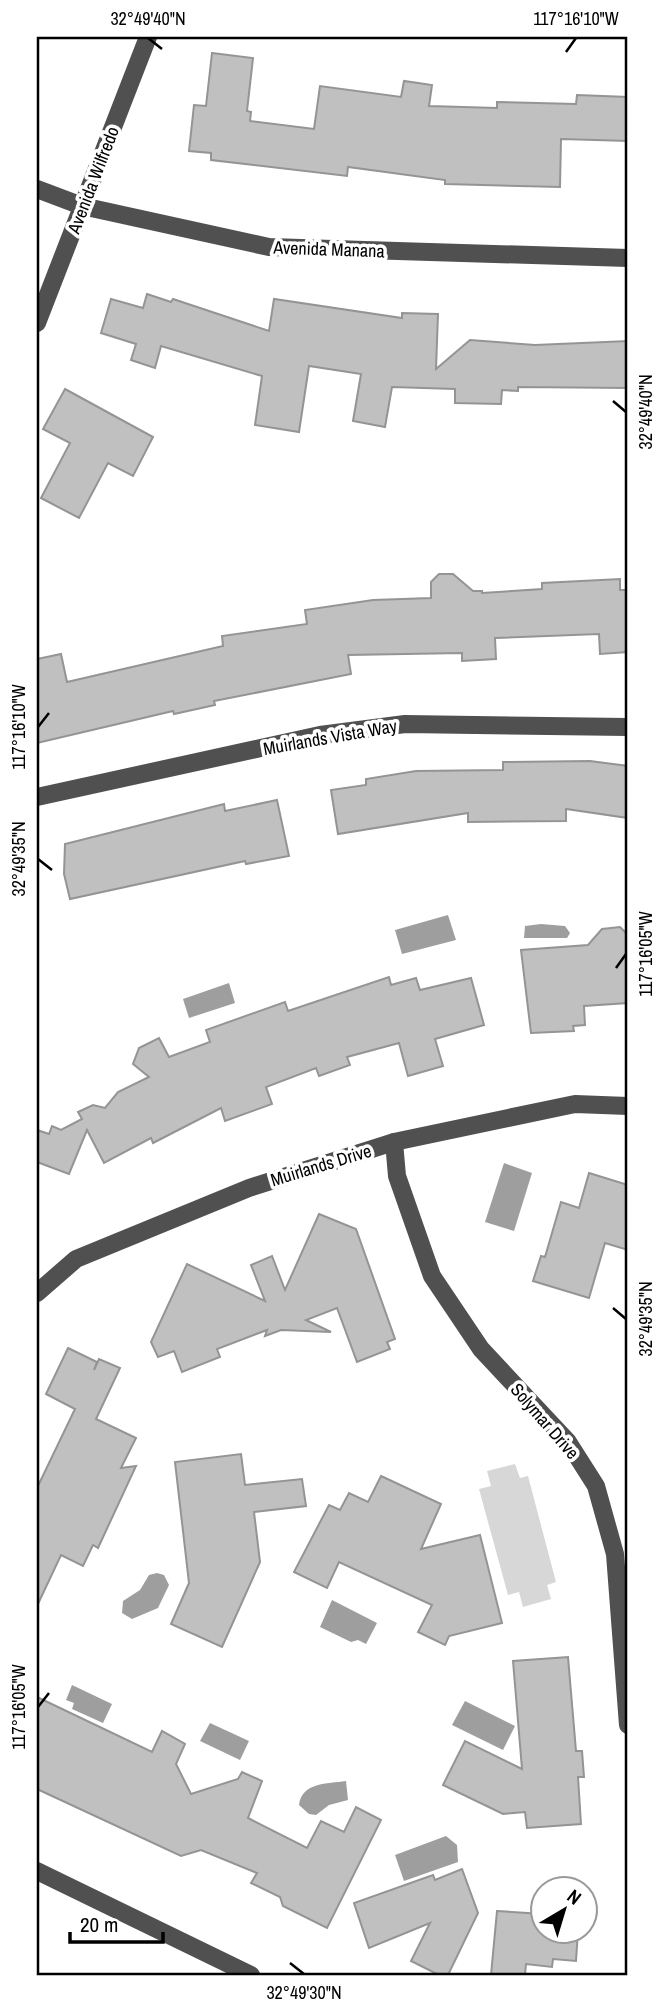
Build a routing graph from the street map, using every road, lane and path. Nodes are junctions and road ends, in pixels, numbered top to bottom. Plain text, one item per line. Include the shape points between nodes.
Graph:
1 (148, 37) edge
2 (37, 189) edge
3 (82, 206) junction
4 (628, 258) edge
5 (37, 323) edge
6 (628, 727) edge
7 (37, 797) edge
8 (628, 1106) edge
9 (394, 1142) junction
10 (37, 1293) edge
11 (628, 1725) edge
12 (37, 1871) edge
13 (251, 1975) edge

1 - 3 street, Avenida Wilfredo
2 - 3 street, Avenida Manana
3 - 4 street, Avenida Manana via 269,247
3 - 5 street, Avenida Wilfredo
6 - 7 street, Muirlands Vista Way via 405,724 320,736
8 - 9 street, Muirlands Drive via 575,1104
9 - 10 street, Muirlands Drive via 249,1188 76,1259
9 - 11 street, Solymar Drive via 397,1176 432,1276 481,1349 568,1442 596,1486 615,1554
12 - 13 street

